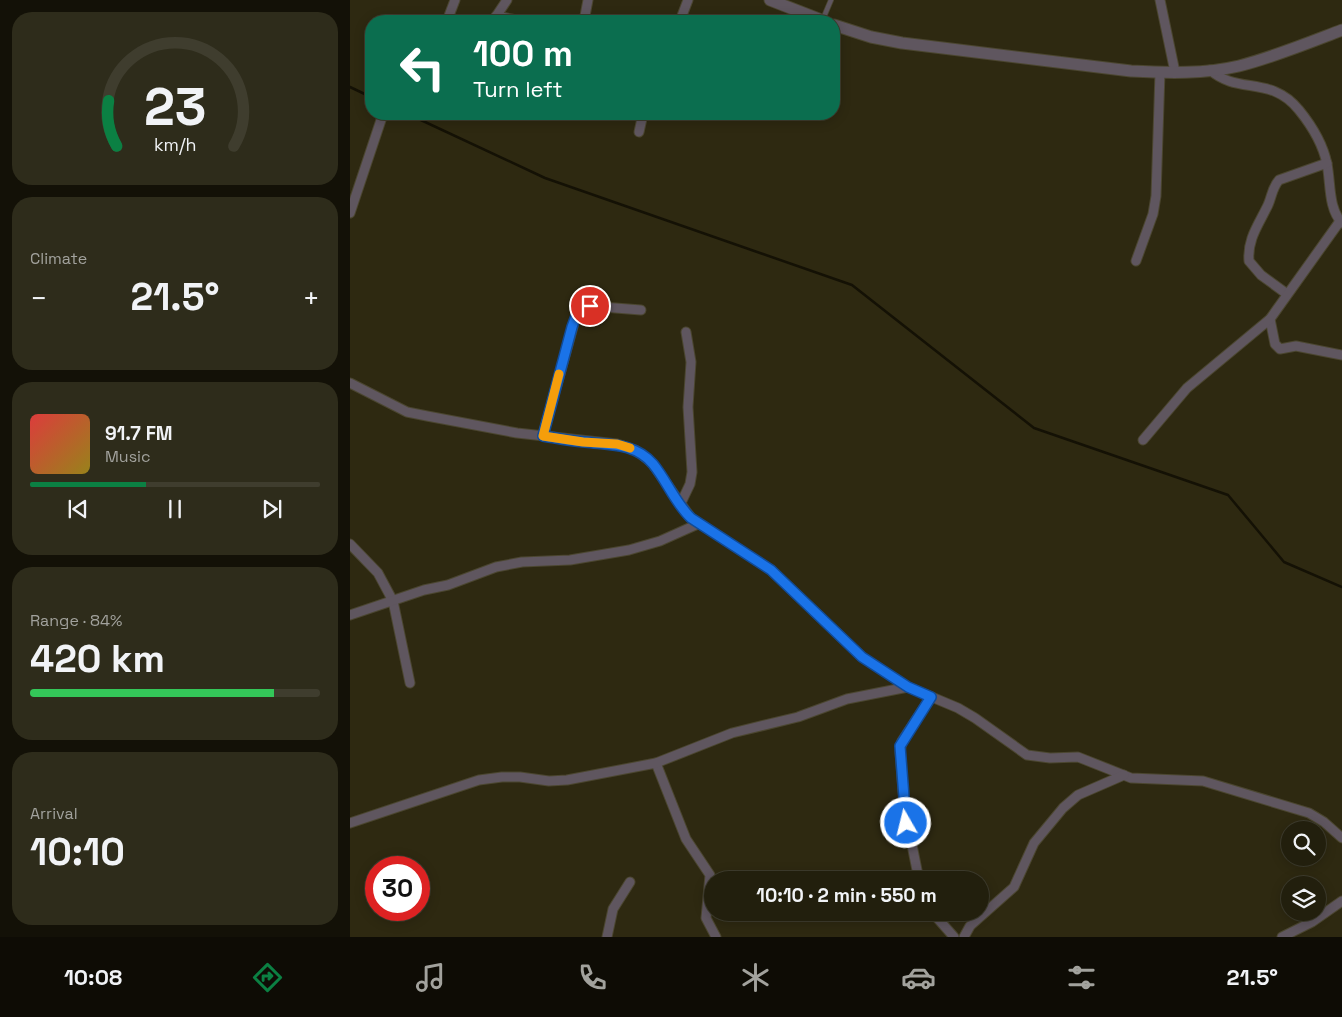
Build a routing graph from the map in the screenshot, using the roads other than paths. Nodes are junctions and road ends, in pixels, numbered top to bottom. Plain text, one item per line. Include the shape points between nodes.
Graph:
1 (455, 0) edge
2 (507, 0) edge
3 (588, 0) edge
4 (688, 0) edge
5 (770, 0) edge
6 (830, 0) edge
7 (1160, 0) edge
8 (449, 15) edge
9 (497, 15) edge
10 (585, 15) edge
11 (682, 15) edge
12 (809, 15) edge
13 (826, 15) edge
14 (840, 27) edge
15 (1342, 30) edge
16 (1210, 70) junction
17 (1160, 72) junction
18 (1175, 72) junction
19 (381, 120) edge
20 (642, 120) edge
21 (639, 132) dead end
22 (1327, 162) junction
23 (350, 213) edge
24 (1341, 222) edge
25 (1136, 261) dead end
26 (1287, 294) junction
27 (641, 310) dead end
28 (1270, 319) junction
29 (686, 332) dead end
30 (1342, 356) edge
31 (350, 383) edge
32 (543, 436) junction
33 (1143, 440) dead end
34 (680, 504) junction
35 (698, 524) junction
36 (350, 544) edge
37 (392, 601) junction
38 (350, 614) edge
39 (410, 683) dead end
40 (908, 687) junction
41 (931, 697) junction
42 (656, 763) junction
43 (1124, 775) junction
44 (350, 823) edge
45 (1342, 838) edge
46 (918, 871) edge
47 (630, 882) dead end
48 (1342, 901) edge
49 (940, 921) edge
50 (607, 937) edge
51 (716, 937) edge
52 (954, 937) edge
53 (964, 937) edge
54 (1282, 937) edge

1 - 8 street
2 - 9 street
3 - 10 street
4 - 11 street
5 - 12 street
6 - 13 lane
7 - 18 street
14 - 17 street via 871,37 911,44
15 - 16 street via 1239,66
16 - 18 street
16 - 22 street via 1226,82 1273,89 1285,96 1312,127
17 - 18 street
17 - 25 street via 1156,196
19 - 23 street
20 - 21 street
22 - 24 street via 1333,210
22 - 26 street via 1279,180 1252,233 1249,261 1261,275
24 - 26 street
26 - 28 street
27 - 32 street via 590,306 576,316
28 - 30 street via 1275,344 1280,348 1296,346
28 - 33 street via 1187,388
29 - 34 street via 692,362 688,407 692,472
31 - 32 street via 407,412
32 - 34 street via 617,444 637,451 652,463
34 - 35 street
35 - 37 street via 660,541 629,550 496,567
35 - 40 street via 771,570 845,643
36 - 37 street via 378,573
37 - 38 street
37 - 39 street
40 - 41 street
40 - 42 street via 847,699 798,717 732,733
41 - 43 street via 975,718 1027,755 1078,757
41 - 46 street via 902,741 900,752 904,805
42 - 44 street via 567,780 502,777 479,780
42 - 51 street via 686,839 710,874 706,918
43 - 45 street via 1152,780 1203,781 1283,804 1309,813
43 - 53 street via 1078,795 1063,808 1034,843 1014,887 970,926
47 - 50 street via 613,909
48 - 54 street via 1312,922
49 - 52 street

